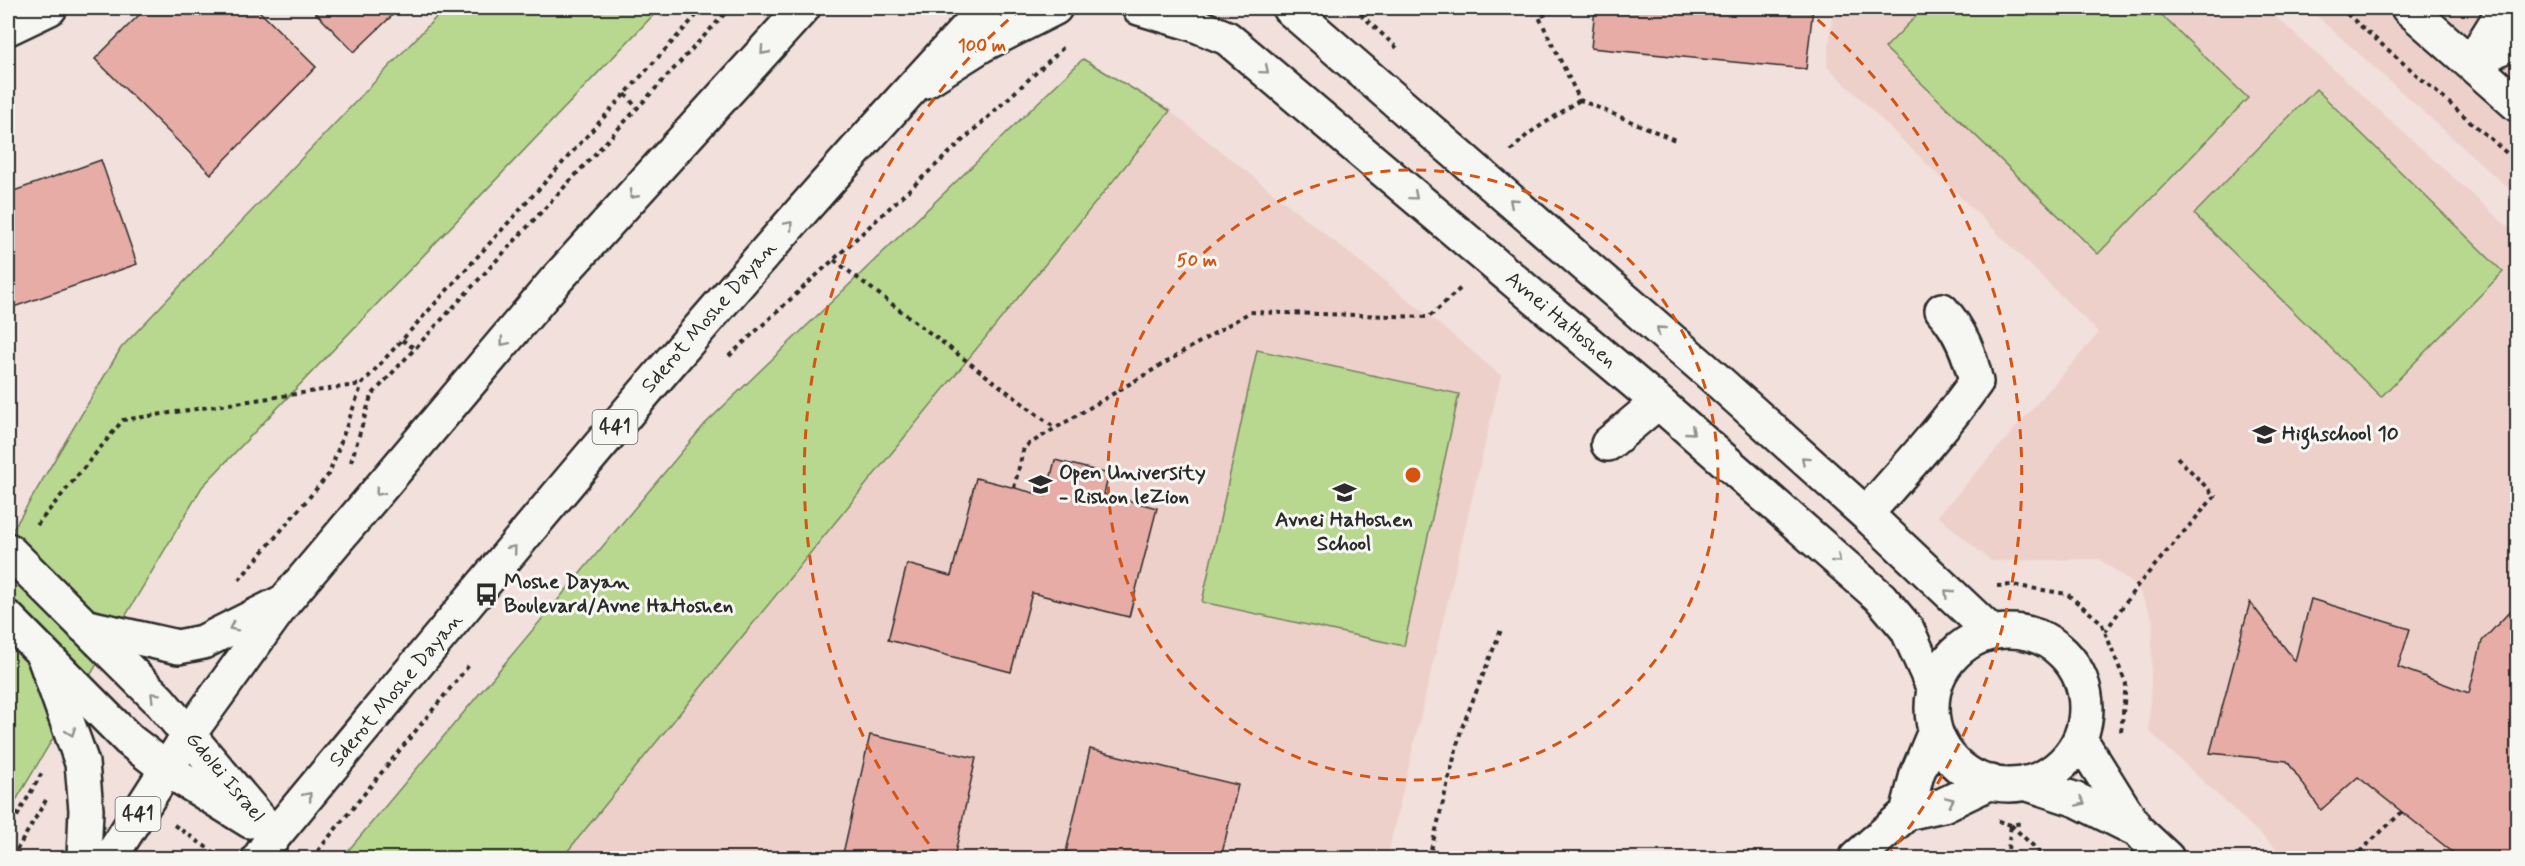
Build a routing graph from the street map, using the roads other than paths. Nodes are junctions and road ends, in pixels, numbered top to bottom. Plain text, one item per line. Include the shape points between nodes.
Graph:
1 (50, 8) edge
2 (803, 8) edge
3 (986, 8) edge
4 (1055, 8) edge
5 (1139, 8) edge
6 (1207, 8) edge
7 (1289, 8) edge
8 (2408, 8) edge
9 (2505, 8) edge
10 (8, 28) edge
11 (1227, 38) junction
12 (2517, 38) edge
13 (2471, 63) junction
14 (902, 97) junction
15 (2517, 105) edge
16 (1942, 310) dead end
17 (1658, 402) junction
18 (1608, 444) dead end
19 (1866, 514) junction
20 (10, 553) edge
21 (285, 601) junction
22 (8, 618) edge
23 (84, 626) junction
24 (1991, 632) junction
25 (44, 657) junction
26 (1934, 689) junction
27 (1935, 731) junction
28 (189, 734) junction
29 (2080, 739) junction
30 (168, 770) junction
31 (1991, 782) junction
32 (2025, 783) junction
33 (1907, 813) junction
34 (2137, 830) junction
35 (266, 847) edge
36 (84, 858) edge
37 (110, 858) edge
38 (1856, 858) edge
39 (2167, 858) edge

1 - 10 street
2 -> 21 street, 441 via 556,280
3 - 14 street, Sderot Moshe Dayan / 441
4 - 14 street via 982,45
5 - 11 street, Avnei HaHoshen
6 - 11 street via 1211,20
19 -> 7 street
8 - 13 street
9 - 13 street
11 -> 17 street, Avnei HaHoshen
12 - 13 street
13 - 15 street
35 -> 14 street, Sderot Moshe Dayan / 441 via 673,357
16 - 19 street via 1970,353 1976,382
17 - 18 street
17 -> 26 street, Avnei HaHoshen via 1881,598 1907,629
24 -> 19 street
20 - 23 street, Gdolei Israel
21 -> 23 street via 202,642 178,647
21 - 28 street, 441
22 - 25 street, Gdolei Israel
28 -> 23 street, Gdolei Israel
24 - 26 street via 1955,653
24 - 29 street via 2016,631 2040,637 2060,650 2076,668 2085,691 2086,715
25 - 30 street, Gdolei Israel via 129,740
25 -> 36 street via 82,763 86,810
26 - 27 street
27 - 31 street via 1957,766
27 - 33 street via 1917,774
28 - 30 street, 441
28 - 35 street, Gdolei Israel
29 - 32 street via 2067,759 2048,775
29 - 34 street
30 - 35 street, Gdolei Israel
30 - 37 street, 441
31 - 32 street
33 -> 31 street via 1943,805
32 -> 34 street via 2077,800
33 - 38 street
34 - 39 street

